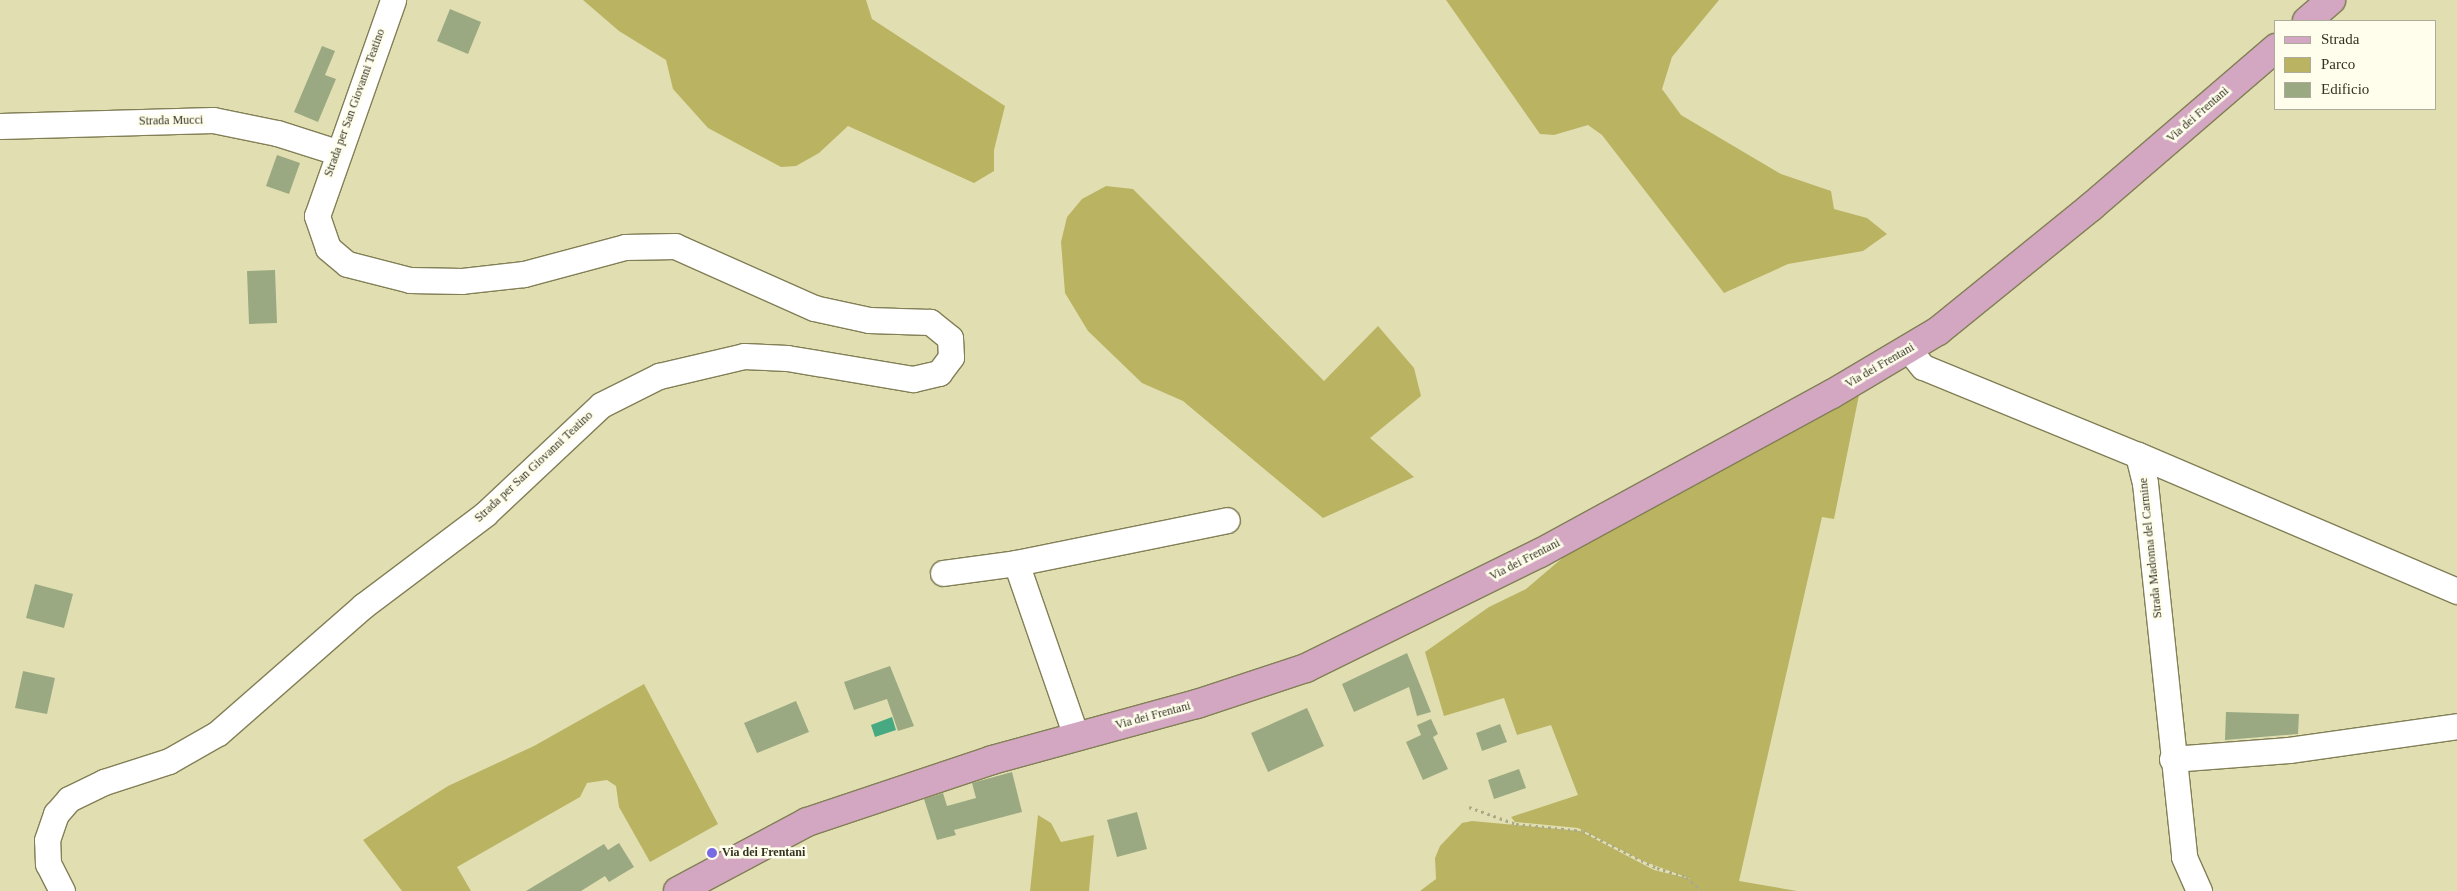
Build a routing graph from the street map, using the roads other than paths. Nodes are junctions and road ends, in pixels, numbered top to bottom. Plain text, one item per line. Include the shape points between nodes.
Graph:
1 (393, 0) edge
2 (2331, 0) edge
3 (2308, 20) edge
4 (2274, 50) edge
5 (0, 126) edge
6 (338, 152) junction
7 (1909, 350) junction
8 (2138, 456) junction
9 (1227, 520) dead end
10 (1016, 563) junction
11 (943, 573) dead end
12 (2457, 591) edge
13 (2457, 726) edge
14 (1076, 736) junction
15 (2172, 759) junction
16 (62, 891) edge
17 (678, 891) edge
18 (2199, 891) edge

1 - 6 street, Strada per San Giovanni Teatino
2 - 3 main road
4 - 7 main road, Via dei Frentani via 1977,301
5 - 6 street, Strada Mucci via 213,120 277,133
6 - 16 street, Strada per San Giovanni Teatino via 322,195 318,227 328,248 360,269 410,280 462,281 524,274 625,247 675,246 814,308 869,320 930,322 950,338 951,357 939,373 913,379 787,358 744,356 659,376 602,405 485,514 363,606 218,733 169,762 104,782 69,799 56,814 47,840 48,864
7 - 8 street via 1923,367
7 - 14 main road, Via dei Frentani via 1617,512 1345,650 1251,688
8 - 12 street
8 - 15 street, Strada Madonna del Carmine via 2145,483
9 - 10 street
10 - 11 street
10 - 14 street
13 - 15 street via 2288,750
14 - 17 main road, Via dei Frentani via 807,822
15 - 18 street, Strada Madonna del Carmine via 2184,858

